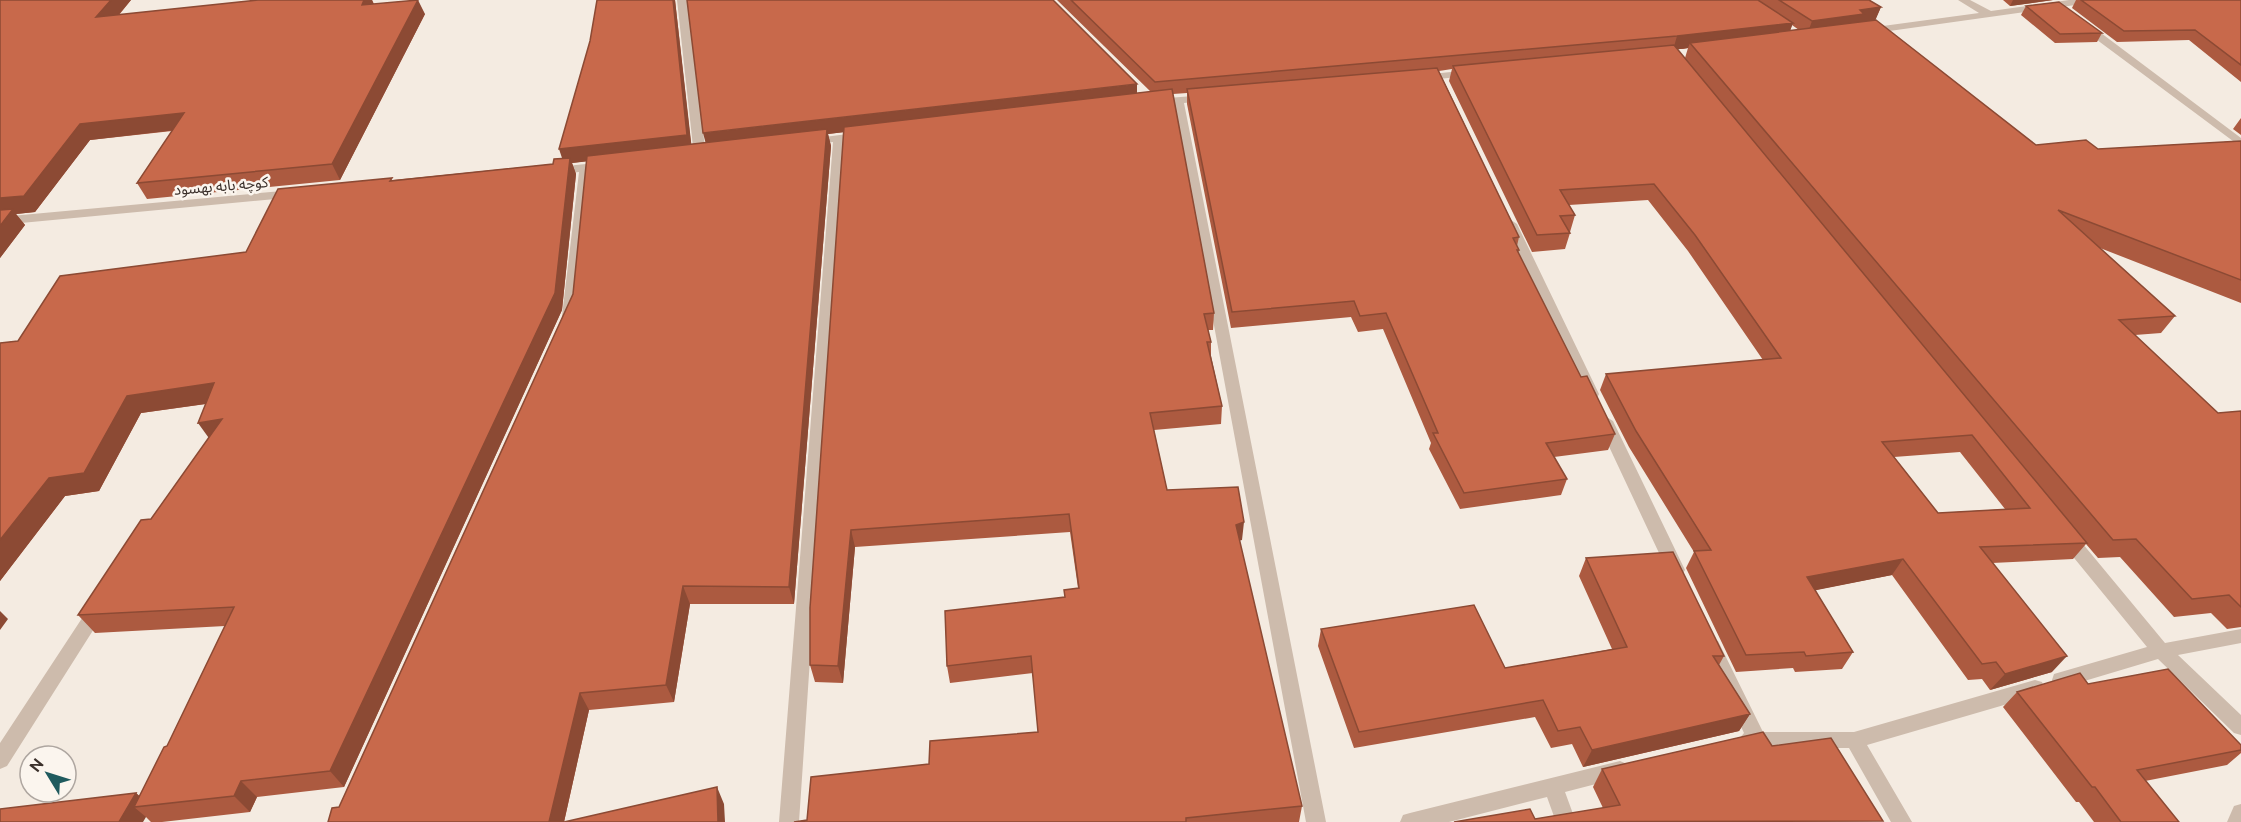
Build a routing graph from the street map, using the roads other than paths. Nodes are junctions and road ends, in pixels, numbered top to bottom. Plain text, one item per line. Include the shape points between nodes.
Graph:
1 (682, 0) edge
2 (1963, 0) edge
3 (2090, 0) edge
4 (2068, 13) junction
5 (1989, 14) junction
6 (1861, 32) edge
7 (1478, 72) edge
8 (1405, 80) edge
9 (1214, 97) edge
10 (1145, 100) edge
11 (1178, 101) junction
12 (874, 134) edge
13 (839, 138) junction
14 (793, 144) edge
15 (2241, 144) edge
16 (701, 155) edge
17 (619, 164) edge
18 (585, 168) junction
19 (538, 173) edge
20 (302, 194) edge
21 (1506, 215) edge
22 (0, 221) edge
23 (561, 333) edge
24 (2056, 523) edge
25 (1684, 589) edge
26 (107, 594) edge
27 (1705, 632) edge
28 (2241, 636) edge
29 (2161, 651) junction
30 (2241, 727) edge
31 (1756, 738) junction
32 (1854, 740) junction
33 (1733, 744) edge
34 (0, 760) edge
35 (1643, 764) edge
36 (1553, 785) junction
37 (2241, 813) edge
38 (789, 822) edge
39 (1316, 822) edge
40 (1410, 822) edge
41 (1566, 822) edge
42 (1902, 822) edge
43 (2237, 822) edge

1 - 16 street
2 - 5 street
3 - 4 street
4 - 5 street
4 - 15 street
5 - 6 street
7 - 8 street via 1443,82
9 - 11 street
10 - 11 street
11 - 39 street
12 - 13 street
13 - 14 street
13 - 38 street
17 - 18 street
18 - 19 street
18 - 23 street via 571,311
20 - 22 street, کوچه بابه بهسود
21 - 25 street
24 - 29 street
26 - 34 street
27 - 31 street
28 - 29 street
29 - 30 street
29 - 32 street
31 - 32 street
31 - 33 street
32 - 42 street
35 - 36 street
36 - 40 street
36 - 41 street
37 - 43 street

